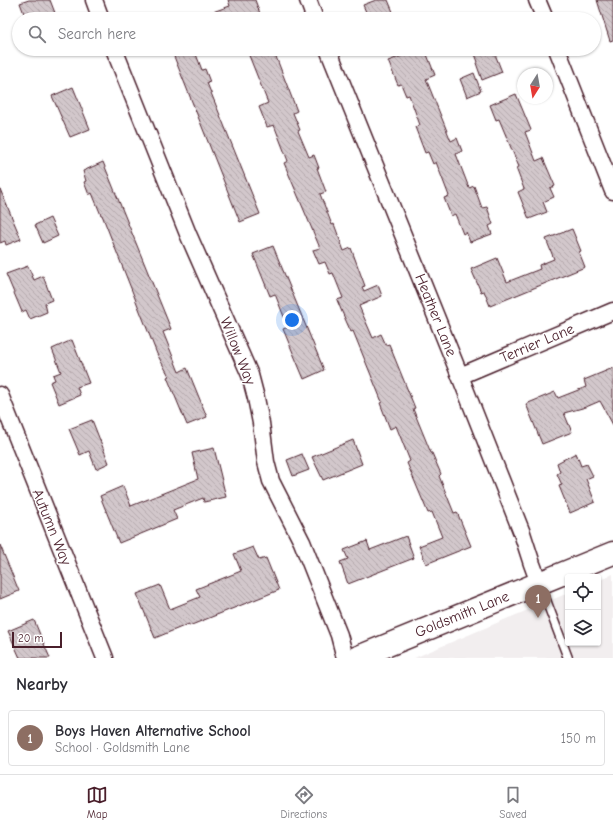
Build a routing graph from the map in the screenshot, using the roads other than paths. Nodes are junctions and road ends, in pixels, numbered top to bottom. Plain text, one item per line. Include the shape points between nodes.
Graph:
1 (94, 0) edge
2 (308, 0) edge
3 (537, 0) edge
4 (98, 12) edge
5 (313, 12) edge
6 (542, 12) edge
7 (117, 56) edge
8 (331, 56) edge
9 (559, 56) edge
10 (613, 191) edge
11 (613, 311) edge
12 (460, 376) junction
13 (0, 395) edge
14 (613, 553) edge
15 (539, 583) junction
16 (105, 658) edge
17 (345, 658) edge
18 (356, 658) edge
19 (568, 658) edge

1 - 4 street
2 - 5 street
3 - 6 street
7 - 17 street, Willow Way via 188,234 250,375 258,404 270,481 302,542 339,635
8 - 12 street, Heather Lane
9 - 10 street
11 - 12 street, Terrier Lane
12 - 15 street, Heather Lane
13 - 16 street, Autumn Way
14 - 15 street, Goldsmith Lane
15 - 18 street, Goldsmith Lane
15 - 19 lane

